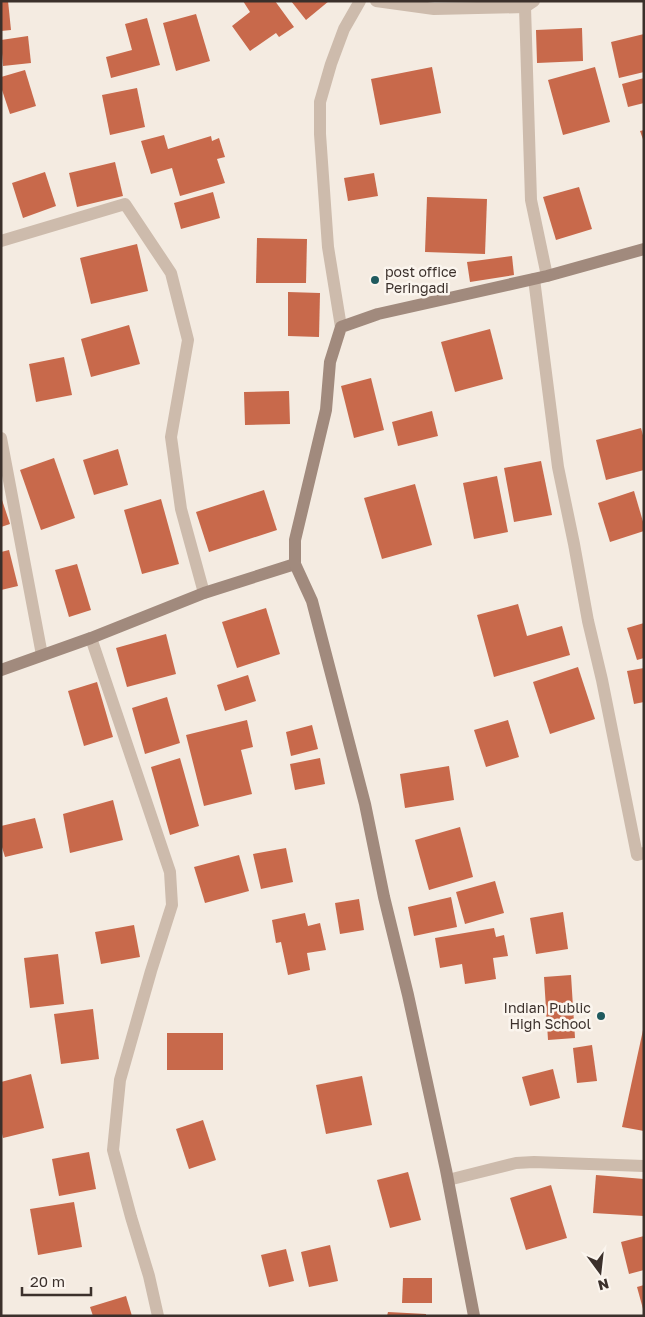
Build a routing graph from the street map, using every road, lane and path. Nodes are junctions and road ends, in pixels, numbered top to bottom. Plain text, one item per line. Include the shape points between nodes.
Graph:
1 (360, 1) edge
2 (376, 1) edge
3 (529, 4) edge
4 (1, 241) edge
5 (644, 249) edge
6 (547, 276) junction
7 (534, 279) junction
8 (341, 327) junction
9 (1, 438) edge
10 (295, 564) junction
11 (204, 593) junction
12 (91, 638) junction
13 (42, 655) junction
14 (1, 670) edge
15 (644, 853) edge
16 (644, 1166) edge
17 (448, 1180) junction
18 (158, 1316) edge
19 (474, 1316) edge

1 - 8 street via 344,29 320,102 328,247
2 - 3 street via 434,9
3 - 6 street via 531,200
4 - 11 street via 125,204 171,274 188,340 171,437 181,509
5 - 6 main road
6 - 7 main road
7 - 8 main road via 378,314
7 - 15 street via 558,467 637,854
8 - 10 main road via 330,362 326,410 295,540
9 - 13 street
10 - 11 main road
10 - 17 main road via 312,601 366,804
11 - 12 main road
12 - 13 main road
12 - 18 street via 170,872 172,905 120,1080 113,1150
13 - 14 main road
16 - 17 street via 516,1163
17 - 19 main road

